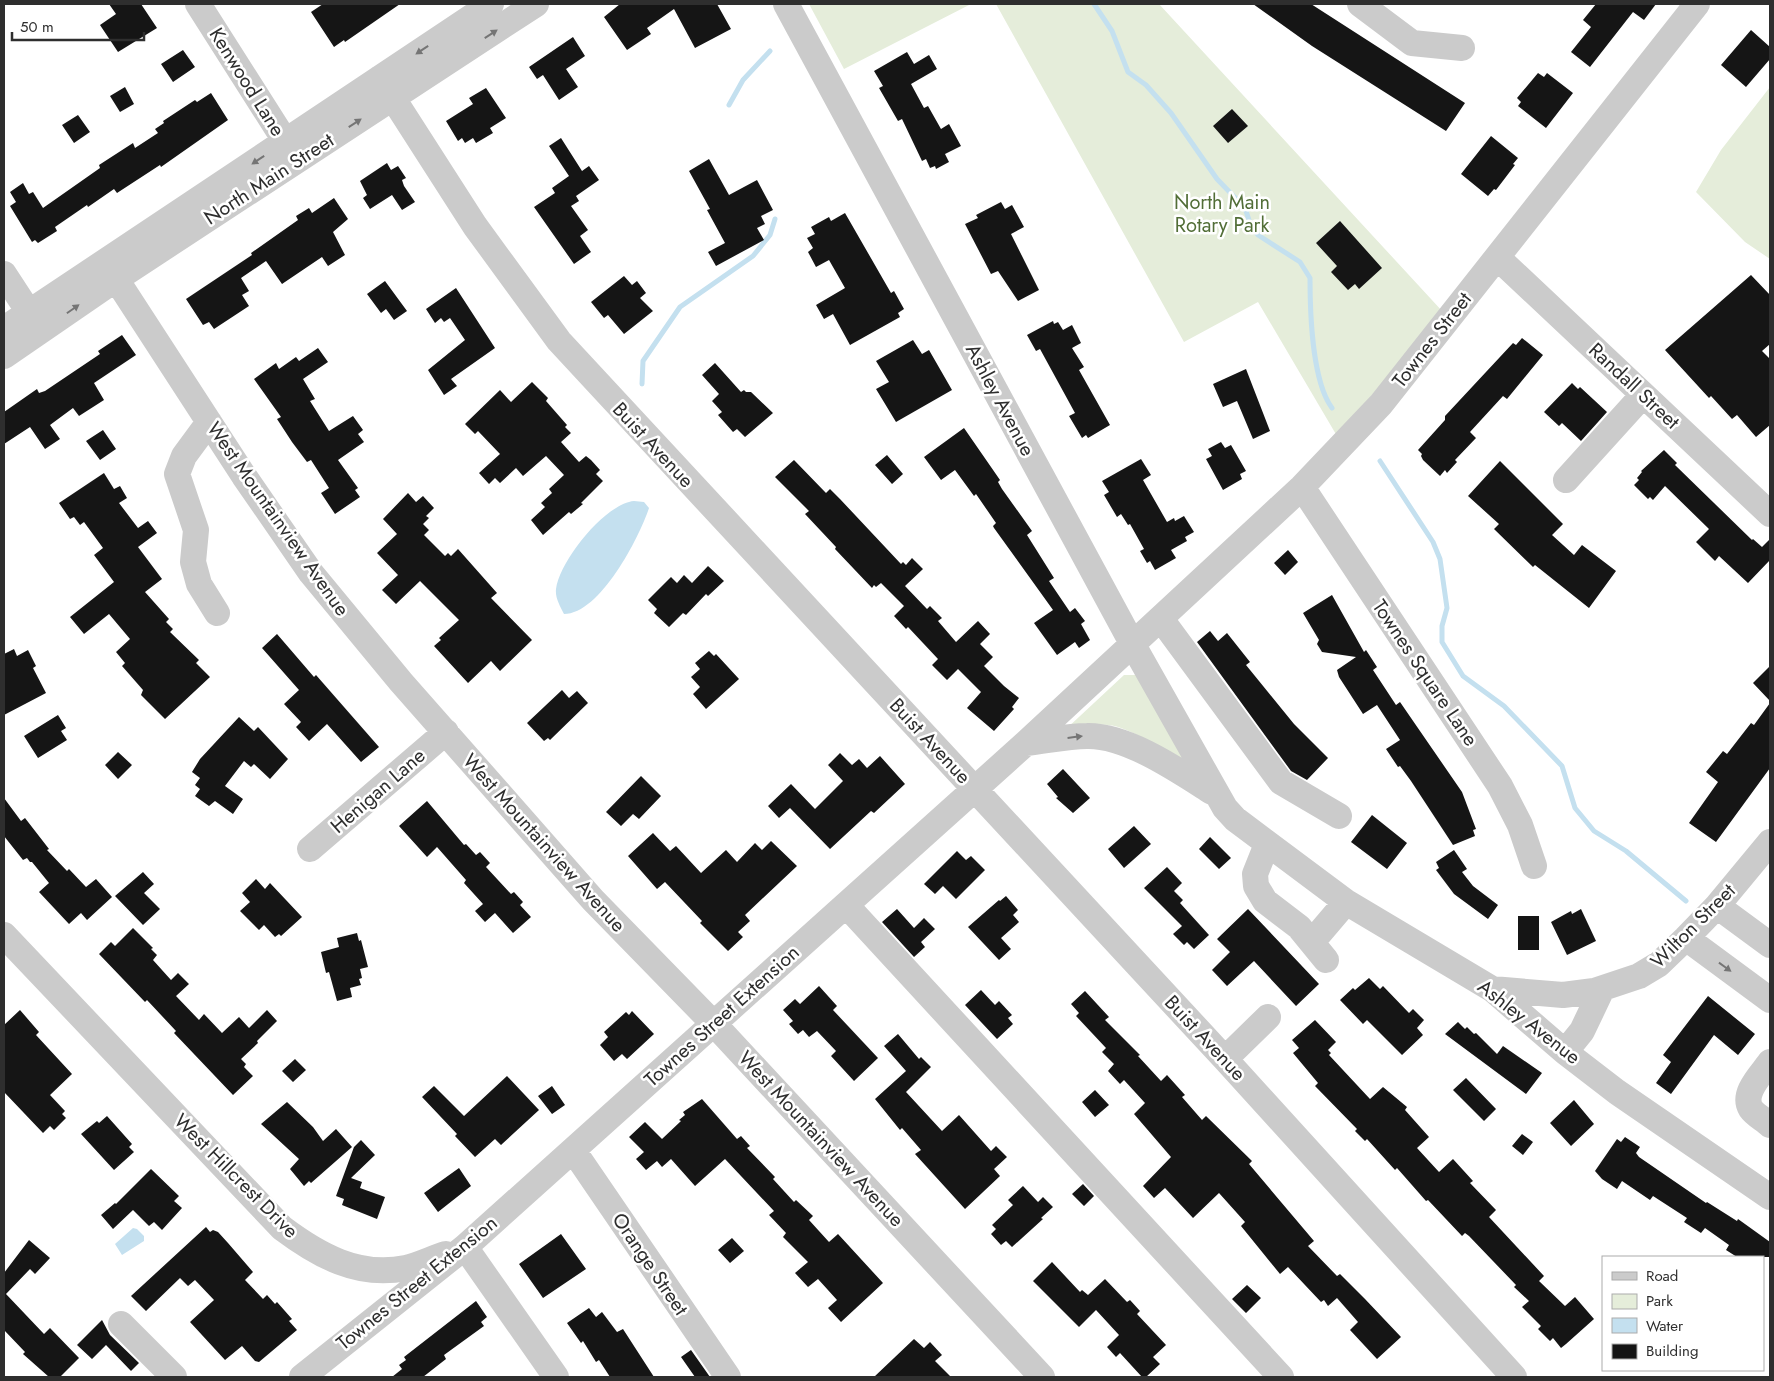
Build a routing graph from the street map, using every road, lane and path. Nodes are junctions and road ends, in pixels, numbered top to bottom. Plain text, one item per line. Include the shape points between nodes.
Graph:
1 (198, 4) edge
2 (492, 4) edge
3 (536, 4) edge
4 (786, 4) edge
5 (1360, 4) edge
6 (1697, 4) edge
7 (1462, 48) dead end
8 (386, 88) junction
9 (291, 151) junction
10 (1498, 258) junction
11 (110, 270) junction
12 (4, 274) edge
13 (36, 321) junction
14 (4, 329) edge
15 (4, 356) edge
16 (1643, 395) junction
17 (209, 422) junction
18 (1566, 480) dead end
19 (1302, 487) junction
20 (1770, 514) edge
21 (217, 613) dead end
22 (1161, 619) junction
23 (1133, 645) junction
24 (446, 732) junction
25 (1026, 743) junction
26 (975, 788) junction
27 (1216, 795) junction
28 (1339, 816) dead end
29 (1770, 842) edge
30 (1267, 844) junction
31 (310, 849) dead end
32 (1534, 866) dead end
33 (1346, 902) junction
34 (846, 905) junction
35 (1717, 906) junction
36 (4, 935) edge
37 (1686, 938) junction
38 (1770, 945) edge
39 (1492, 989) junction
40 (1602, 989) junction
41 (1770, 1000) edge
42 (1268, 1017) dead end
43 (714, 1024) junction
44 (1565, 1052) junction
45 (1225, 1059) junction
46 (1770, 1062) edge
47 (1770, 1124) edge
48 (573, 1150) junction
49 (1770, 1197) edge
50 (465, 1247) junction
51 (121, 1324) dead end
52 (174, 1377) edge
53 (302, 1377) edge
54 (556, 1377) edge
55 (728, 1377) edge
56 (1042, 1377) edge
57 (1281, 1377) edge
58 (1514, 1377) edge

1 - 9 street, Kenwood Lane
2 -> 8 street, North Main Street
8 -> 3 street, North Main Street
4 - 23 street, Ashley Avenue
5 - 7 street via 1412,43
6 - 10 street, Townes Street
8 - 9 street, North Main Street
8 - 26 street, Buist Avenue via 475,226 559,341
9 - 11 street, North Main Street
10 - 16 street, Randall Street
10 - 19 street, Townes Street via 1382,404
11 - 13 street, North Main Street
11 - 17 street, West Mountainview Avenue
12 - 13 street
13 - 14 street, North Main Street
13 - 15 street, North Main Street
16 - 18 street
16 - 20 street, Randall Street
17 - 21 street via 184,456 177,474 196,530 193,562 199,584
17 - 24 street, West Mountainview Avenue via 311,573
19 - 22 street, Townes Street
19 - 32 street, Townes Square Lane via 1500,786 1520,825
22 - 23 street, Townes Street
22 - 28 street via 1281,782
23 - 25 street, Townes Street Extension
23 - 27 street, Ashley Avenue
24 - 31 street, Henigan Lane
24 - 43 street, West Mountainview Avenue via 592,900
25 - 26 street, Townes Street Extension
25 -> 27 street, Ashley Avenue via 1087,736 1117,741 1182,772
26 - 34 street, Townes Street Extension
26 - 45 street, Buist Avenue
27 - 30 street, Ashley Avenue via 1236,819
29 - 35 street, Wilton Street
30 - 33 street, Ashley Avenue
30 - 33 street via 1255,874 1256,886 1265,901 1299,926 1319,951
33 - 39 street, Ashley Avenue
34 - 43 street, Townes Street Extension
34 - 57 street
35 - 37 street, Wilton Street
35 - 38 street
36 - 50 street, West Hillcrest Drive via 282,1228 309,1248 332,1260 376,1271 406,1268
37 - 40 street, Wilton Street via 1659,964 1639,976
37 -> 41 street
39 - 40 street, Wilton Street via 1563,995
39 - 44 street, Ashley Avenue
40 - 44 street via 1582,1031
42 - 45 street
43 - 48 street, Townes Street Extension
43 - 56 street, West Mountainview Avenue
44 - 49 street, Ashley Avenue
45 - 58 street, Buist Avenue
46 - 47 street via 1750,1090 1748,1100 1751,1110
48 - 50 street, Townes Street Extension
48 - 55 street, Orange Street
50 - 53 street, Townes Street Extension
50 - 54 street
51 - 52 street

